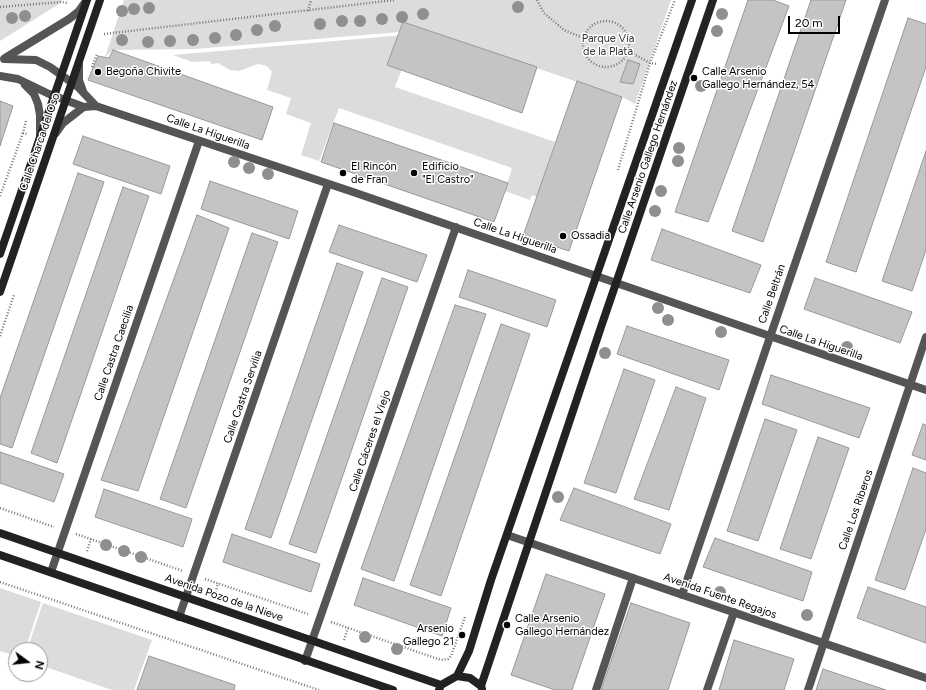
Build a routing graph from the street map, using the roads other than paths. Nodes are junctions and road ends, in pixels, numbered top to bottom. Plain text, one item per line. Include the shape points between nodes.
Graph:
1 (87, 0) edge
2 (100, 0) edge
3 (692, 0) edge
4 (714, 0) edge
5 (885, 0) edge
6 (2, 60) edge
7 (80, 60) junction
8 (62, 74) junction
9 (0, 76) edge
10 (18, 79) junction
11 (72, 82) junction
12 (84, 92) junction
13 (54, 95) junction
14 (66, 100) junction
15 (96, 106) junction
16 (84, 107) junction
17 (54, 135) junction
18 (40, 139) junction
19 (200, 141) junction
20 (328, 184) junction
21 (456, 227) junction
22 (0, 254) edge
23 (597, 276) junction
24 (616, 283) junction
25 (0, 292) edge
26 (769, 336) junction
27 (926, 338) edge
28 (910, 385) junction
29 (926, 390) edge
30 (0, 533) edge
31 (507, 535) junction
32 (528, 542) junction
33 (58, 552) junction
34 (0, 555) edge
35 (51, 572) junction
36 (634, 578) junction
37 (682, 595) junction
38 (186, 596) junction
39 (734, 612) junction
40 (179, 617) junction
41 (312, 640) junction
42 (824, 643) junction
43 (305, 661) junction
44 (457, 676) junction
45 (926, 678) edge
46 (440, 687) edge
47 (482, 688) edge
48 (393, 690) edge
49 (596, 690) edge
50 (707, 690) edge
51 (808, 690) edge

1 - 6 street via 69,19
1 - 8 main road, Calle Charca del Oso
2 - 7 main road, Calle Charca del Oso
3 - 23 main road, Calle Arsenio Gallego Hernández
4 - 24 main road, Calle Arsenio Gallego Hernández
5 - 26 street, Calle Beltrán
6 - 8 street via 36,60
7 - 11 main road, Calle Charca del Oso
7 - 12 street via 79,80
8 - 11 street
8 - 13 main road, Calle Charca del Oso
9 - 10 street
10 - 13 street
10 - 18 street via 28,86 38,104
11 - 12 street
11 - 14 main road, Calle Charca del Oso
12 - 15 street
13 - 14 street
13 - 18 main road, Calle Charca del Oso
14 - 16 street
14 - 17 main road, Calle Charca del Oso
15 - 16 street, Calle La Higuerilla
15 - 19 street, Calle La Higuerilla
16 - 17 street via 63,123
17 - 25 main road, Calle Charca del Oso
18 - 22 main road, Calle Charca del Oso
19 - 20 street, Calle La Higuerilla
19 - 33 street, Calle Castra Caecilia
20 - 21 street, Calle La Higuerilla
20 - 38 street, Calle Castra Servilia
21 - 23 street, Calle La Higuerilla
21 - 41 street, Calle Cáceres el Viejo
23 - 24 street, Calle La Higuerilla
23 - 31 main road, Calle Arsenio Gallego Hernández
24 - 26 street, Calle La Higuerilla
24 - 32 main road, Calle Arsenio Gallego Hernández
26 - 28 street, Calle La Higuerilla
26 - 37 street, Calle Beltrán
27 - 28 street, Calle Los Riberos
28 - 29 street, Calle La Higuerilla
28 - 42 street, Calle Los Riberos
30 - 33 main road, Avenida Pozo de la Nieve
31 - 32 street, Avenida Fuente Regajos
31 - 44 main road, Calle Arsenio Gallego Hernández via 469,651
32 - 36 street, Avenida Fuente Regajos
32 - 47 main road, Calle Arsenio Gallego Hernández
33 - 35 street, Calle Castra Caecilia
33 - 38 main road, Avenida Pozo de la Nieve
34 - 35 main road
35 - 40 main road
36 - 37 street, Avenida Fuente Regajos
36 - 49 street
37 - 39 street, Avenida Fuente Regajos
38 - 40 street, Calle Castra Servilia
38 - 41 main road, Avenida Pozo de la Nieve
39 - 42 street, Avenida Fuente Regajos
39 - 50 street
40 - 43 main road
41 - 43 street, Calle Cáceres el Viejo
41 - 46 main road, Avenida Pozo de la Nieve
42 - 45 street, Avenida Fuente Regajos
42 - 51 street, Calle Los Riberos
43 - 48 main road
44 - 46 main road
44 - 47 main road via 470,678

